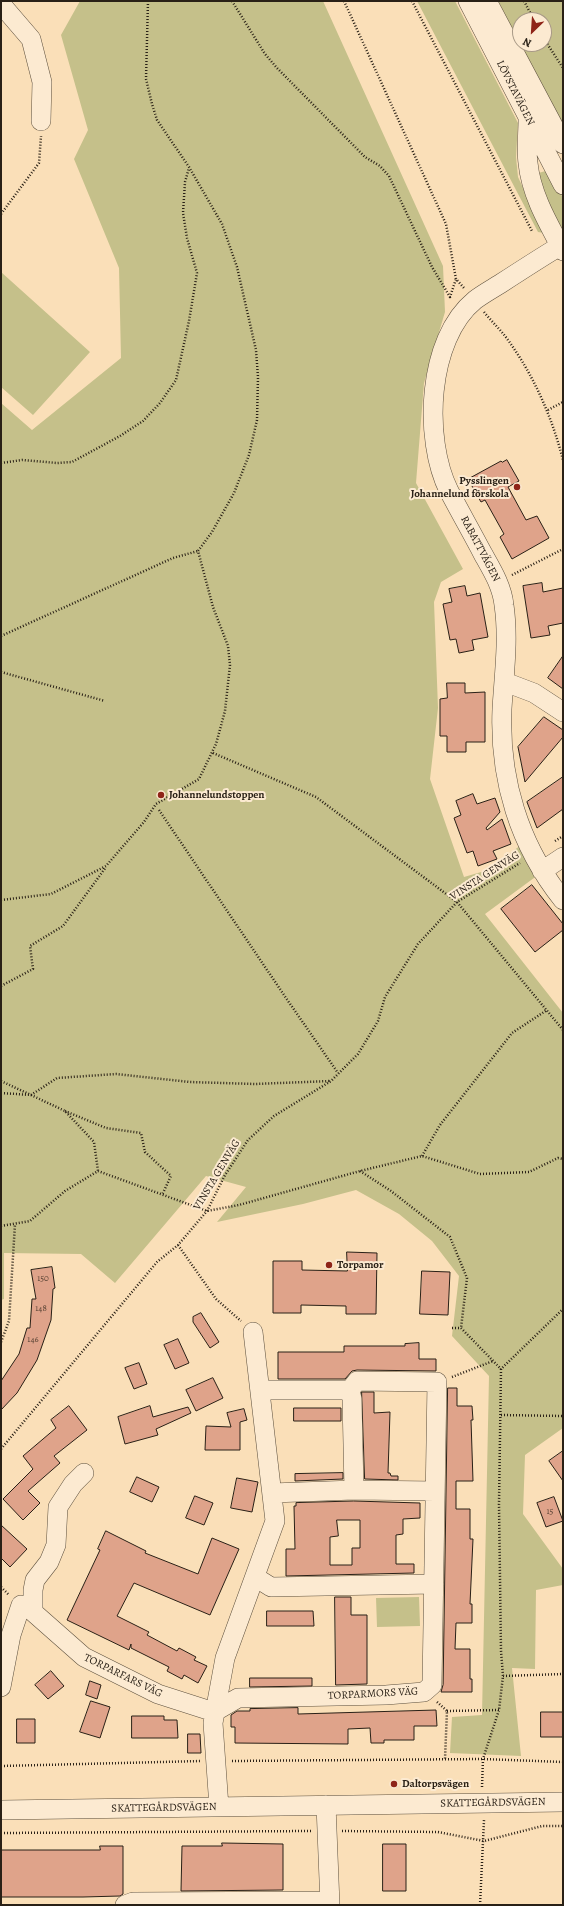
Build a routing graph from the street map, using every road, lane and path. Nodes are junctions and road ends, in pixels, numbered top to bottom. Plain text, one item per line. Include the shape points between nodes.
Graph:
1 (148, 1) edge
2 (232, 1) edge
3 (344, 1) edge
4 (412, 1) edge
5 (468, 1) edge
6 (487, 1) edge
7 (524, 1) edge
8 (1, 4) edge
9 (530, 12) edge
10 (552, 51) edge
11 (563, 68) edge
12 (528, 117) junction
13 (41, 121) joint
14 (563, 144) edge
15 (189, 167) junction
16 (563, 185) edge
17 (1, 214) edge
18 (535, 238) dead end
19 (562, 248) edge
20 (456, 279) junction
21 (475, 300) junction
22 (563, 402) edge
23 (548, 410) junction
24 (563, 460) edge
25 (1, 464) edge
26 (563, 549) edge
27 (198, 551) junction
28 (498, 582) junction
29 (1, 636) edge
30 (1, 672) edge
31 (505, 682) junction
32 (105, 701) dead end
33 (563, 712) edge
34 (213, 753) junction
35 (159, 810) dead end
36 (563, 836) edge
37 (563, 858) edge
38 (538, 863) junction
39 (106, 866) junction
40 (1, 900) edge
41 (563, 900) edge
42 (457, 902) junction
43 (1, 986) edge
44 (547, 1010) junction
45 (563, 1030) edge
46 (338, 1074) junction
47 (331, 1081) junction
48 (1, 1082) edge
49 (1, 1093) edge
50 (31, 1095) junction
51 (65, 1111) junction
52 (422, 1156) junction
53 (563, 1159) edge
54 (98, 1171) junction
55 (360, 1171) junction
56 (162, 1195) junction
57 (207, 1211) junction
58 (15, 1224) junction
59 (1, 1226) edge
60 (178, 1245) junction
61 (563, 1309) edge
62 (452, 1328) dead end
63 (461, 1328) junction
64 (253, 1332) joint
65 (1, 1342) edge
66 (493, 1361) junction
67 (501, 1369) junction
68 (437, 1382) junction
69 (260, 1390) junction
70 (350, 1390) junction
71 (501, 1416) junction
72 (563, 1416) edge
73 (1, 1449) edge
74 (84, 1473) dead end
75 (354, 1490) junction
76 (435, 1492) junction
77 (272, 1493) junction
78 (255, 1577) junction
79 (434, 1584) junction
80 (21, 1605) dead end
81 (563, 1674) edge
82 (503, 1676) junction
83 (1, 1686) edge
84 (424, 1692) junction
85 (499, 1710) junction
86 (447, 1711) junction
87 (214, 1712) junction
88 (445, 1759) junction
89 (484, 1759) junction
90 (216, 1761) junction
91 (563, 1762) edge
92 (1, 1766) edge
93 (482, 1787) dead end
94 (563, 1802) edge
95 (326, 1805) junction
96 (219, 1807) junction
97 (1, 1810) edge
98 (484, 1816) dead end
99 (563, 1826) edge
100 (328, 1831) junction
101 (1, 1833) edge
102 (484, 1841) junction
103 (330, 1903) edge
104 (125, 1905) edge
105 (480, 1905) edge

1 - 15 path via 146,79 152,104 157,120
2 - 20 path via 265,54 277,68 365,157 380,166 389,176 432,267 450,297
3 - 20 path via 446,224
4 - 18 path
5 - 12 street, LÖVSTAVÄGEN
6 - 14 street, LÖVSTAVÄGEN
7 - 9 path
8 - 13 street via 30,39 42,82
10 - 11 path
12 - 16 street, LÖVSTAVÄGEN
12 - 19 street via 527,161 530,179
13 - 17 path via 39,163
15 - 25 path via 185,182 183,213 197,273 176,380 143,421 72,462 57,464 22,460
15 - 27 path via 222,224 237,267 256,350 258,377 257,420 249,455 234,493
19 - 21 street, RABATTVÄGEN
20 - 21 path
21 - 23 path via 524,364
21 - 28 street, RABATTVÄGEN via 463,313 438,362 433,390 434,422 438,457 448,489
22 - 23 path
23 - 24 path
26 - 28 path
27 - 29 path via 172,558
27 - 34 path via 228,646 230,665 225,711
28 - 31 street, RABATTVÄGEN via 504,604
30 - 32 path
31 - 33 street via 534,693
31 - 38 street, RABATTVÄGEN via 502,709 503,753 508,790 520,827
34 - 39 path via 198,779 156,804
34 - 42 path via 316,797
35 - 46 path
36 - 38 path, VINSTA GENVÄG
37 - 38 street
38 - 41 street, RABATTVÄGEN
38 - 42 path, VINSTA GENVÄG
39 - 40 path via 51,894
39 - 43 path via 63,926 30,946 33,969
42 - 44 path
42 - 46 path, VINSTA GENVÄG via 418,944 385,996 378,1021 358,1054
44 - 45 path
44 - 52 path via 512,1033 440,1125
46 - 47 path, VINSTA GENVÄG
47 - 50 path via 254,1084 190,1082 116,1074 56,1078
47 - 57 path, VINSTA GENVÄG via 274,1116 248,1140 225,1175
48 - 50 path
49 - 50 path
50 - 51 path
51 - 54 path via 94,1142
51 - 56 path via 106,1128 141,1134 145,1152 171,1176
52 - 53 path via 480,1174 530,1172 558,1158
52 - 55 path
54 - 56 path
54 - 58 path via 65,1191 30,1221
55 - 57 path via 239,1205
55 - 63 path via 391,1190 450,1237 467,1278
56 - 57 path
57 - 60 path, VINSTA GENVÄG
58 - 59 path
58 - 65 path via 9,1321
60 - 64 path via 216,1299
60 - 73 path, VINSTA GENVÄG via 157,1262
61 - 67 path
62 - 63 path
63 - 66 path
64 - 69 street
66 - 67 path
66 - 68 path
67 - 71 path
68 - 70 street via 357,1381
68 - 76 street, TORPARMORS VÄG
69 - 70 street
69 - 77 street
70 - 75 street
71 - 72 path
71 - 82 path
74 - 87 street, TORPARFARS VÄG via 73,1484 58,1507 56,1545 49,1562 35,1580 33,1612 84,1657 158,1694
75 - 76 street
75 - 77 street
76 - 79 street, TORPARMORS VÄG
77 - 78 street via 275,1522
78 - 79 street via 271,1587
78 - 87 street via 225,1658
79 - 84 street, TORPARMORS VÄG via 432,1685
80 - 83 street via 11,1635
81 - 82 path
82 - 85 path
84 - 86 path
84 - 87 street, TORPARMORS VÄG via 238,1698
85 - 86 path
85 - 89 path
86 - 88 path
87 - 90 street
88 - 89 path
88 - 90 path
89 - 91 path
89 - 93 path
90 - 92 path
90 - 96 street
94 - 95 street, SKATTEGÅRDSVÄGEN
95 - 96 street, SKATTEGÅRDSVÄGEN
95 - 100 street
96 - 97 street, SKATTEGÅRDSVÄGEN
98 - 102 path
99 - 102 path via 542,1826
100 - 101 path
100 - 102 path via 438,1832
100 - 103 street
102 - 105 path
103 - 104 street via 133,1902

